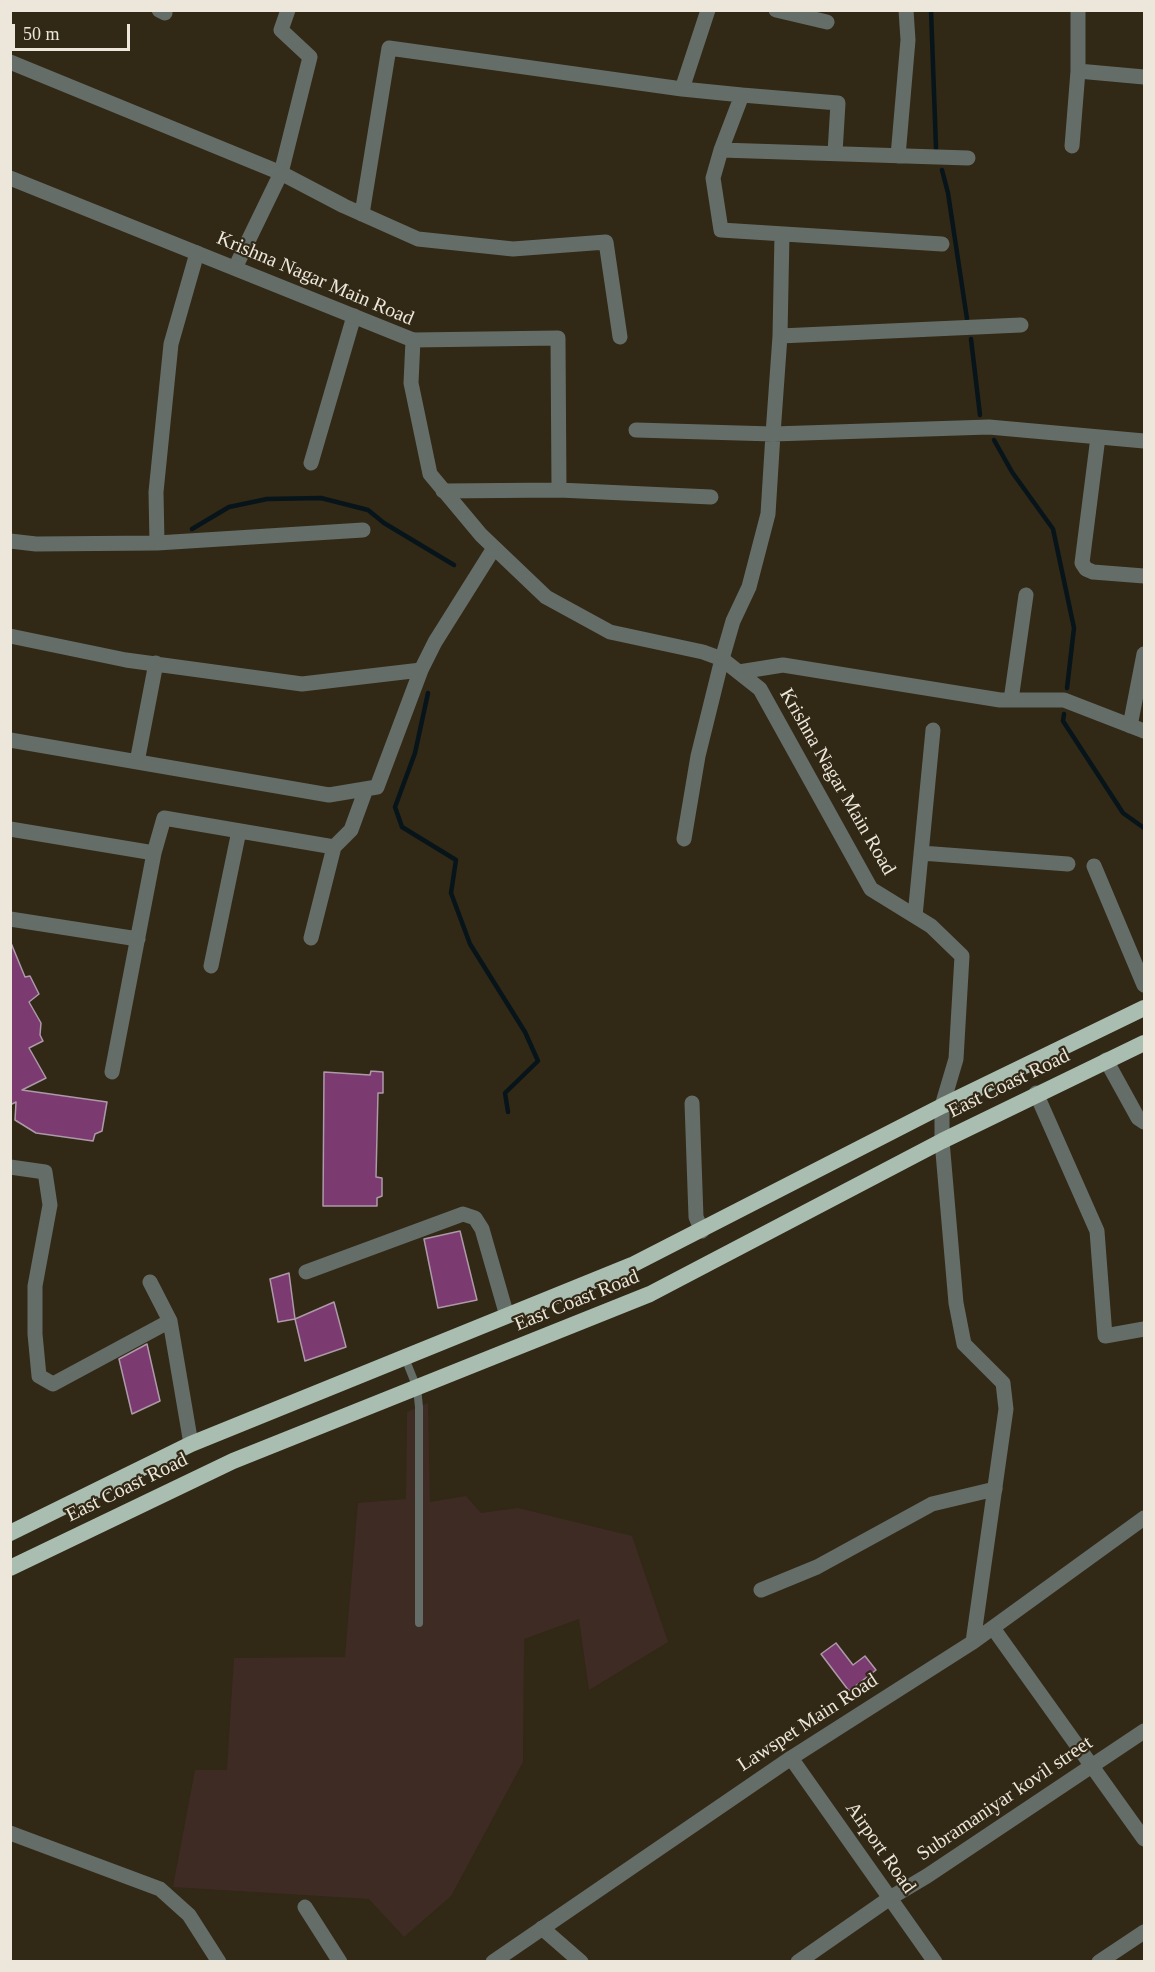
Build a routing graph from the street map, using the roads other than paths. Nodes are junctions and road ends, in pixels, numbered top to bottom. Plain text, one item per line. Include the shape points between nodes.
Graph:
1 (288, 10) edge
2 (708, 10) edge
3 (776, 10) edge
4 (906, 10) edge
5 (1078, 10) edge
6 (827, 22) dead end
7 (10, 62) edge
8 (1078, 71) junction
9 (1144, 77) edge
10 (682, 90) junction
11 (742, 95) junction
12 (1072, 146) dead end
13 (721, 150) junction
14 (835, 153) junction
15 (898, 156) junction
16 (968, 158) dead end
17 (281, 173) junction
18 (10, 178) edge
19 (362, 214) junction
20 (782, 234) junction
21 (942, 244) dead end
22 (197, 253) junction
23 (235, 268) junction
24 (354, 316) junction
25 (1021, 326) dead end
26 (780, 336) junction
27 (620, 337) dead end
28 (413, 340) junction
29 (636, 430) dead end
30 (773, 434) junction
31 (1098, 437) junction
32 (1144, 441) edge
33 (311, 463) dead end
34 (559, 490) junction
35 (443, 491) junction
36 (711, 497) dead end
37 (363, 530) dead end
38 (10, 541) edge
39 (157, 543) junction
40 (494, 548) junction
41 (1144, 576) edge
42 (1026, 595) dead end
43 (10, 636) edge
44 (1144, 654) edge
45 (722, 659) junction
46 (156, 663) junction
47 (422, 670) junction
48 (739, 672) junction
49 (1011, 700) junction
50 (1137, 729) edge
51 (933, 730) dead end
52 (10, 740) edge
53 (137, 762) junction
54 (366, 789) junction
55 (10, 829) edge
56 (239, 831) junction
57 (684, 840) dead end
58 (334, 848) junction
59 (921, 853) junction
60 (154, 854) junction
61 (1068, 864) dead end
62 (1094, 866) dead end
63 (915, 916) junction
64 (10, 919) edge
65 (311, 938) dead end
66 (138, 939) junction
67 (211, 966) dead end
68 (1144, 985) edge
69 (1144, 1008) edge
70 (1144, 1043) edge
71 (1106, 1060) junction
72 (112, 1072) dead end
73 (1036, 1093) junction
74 (692, 1103) dead end
75 (942, 1106) junction
76 (1144, 1122) edge
77 (942, 1141) junction
78 (10, 1167) edge
79 (702, 1231) junction
80 (306, 1272) dead end
81 (150, 1282) dead end
82 (507, 1316) junction
83 (170, 1322) junction
84 (1144, 1329) edge
85 (405, 1358) junction
86 (417, 1388) junction
87 (191, 1444) junction
88 (995, 1489) junction
89 (1144, 1518) edge
90 (10, 1533) edge
91 (10, 1568) edge
92 (761, 1590) dead end
93 (419, 1623) dead end
94 (993, 1628) junction
95 (973, 1642) junction
96 (1144, 1731) edge
97 (792, 1758) junction
98 (1092, 1766) junction
99 (10, 1833) edge
100 (1144, 1839) edge
101 (890, 1898) junction
102 (305, 1907) dead end
103 (542, 1928) junction
104 (1144, 1932) edge
105 (219, 1962) edge
106 (340, 1962) edge
107 (493, 1962) edge
108 (581, 1962) edge
109 (798, 1962) edge
110 (935, 1962) edge
111 (1099, 1962) edge

1 - 17 street via 281,30 310,57
2 - 10 street
3 - 6 street
4 - 15 street via 908,40
5 - 8 street
7 - 17 street
8 - 9 street
8 - 12 street
10 - 11 street
10 - 19 street via 389,48
11 - 13 street
11 - 14 street via 837,103
13 - 14 street
13 - 20 street via 714,178 721,230
14 - 15 street
15 - 16 street
17 - 19 street
17 - 23 street
18 - 22 street, Krishna Nagar Main Road
19 - 27 street via 418,239 513,249 606,242
20 - 21 street
20 - 26 street
22 - 23 street, Krishna Nagar Main Road
22 - 39 street via 171,344 156,492
23 - 24 street, Krishna Nagar Main Road
24 - 28 street, Krishna Nagar Main Road
24 - 33 street
25 - 26 street
26 - 30 street
28 - 34 street via 558,338
28 - 35 street, Krishna Nagar Main Road via 413,394 430,474
29 - 30 street
30 - 31 street via 989,427
30 - 45 street via 768,514 749,586
31 - 32 street
31 - 41 street via 1082,563 1093,572
34 - 35 street
34 - 36 street
35 - 40 street, Krishna Nagar Main Road
37 - 39 street
38 - 39 street
40 - 45 street, Krishna Nagar Main Road via 546,597 609,632
40 - 47 street via 435,642
42 - 49 street
43 - 46 street
44 - 50 street
45 - 48 street, Krishna Nagar Main Road
45 - 57 street via 698,756
46 - 47 street via 302,684
46 - 53 street
47 - 54 street via 377,787
48 - 49 street via 783,665
48 - 63 street, Krishna Nagar Main Road via 760,688 871,890
49 - 50 street via 1064,700
51 - 59 street
52 - 53 street
53 - 54 street via 329,795
54 - 58 street via 351,830
55 - 60 street
56 - 58 street
56 - 60 street via 164,818
56 - 67 street
58 - 65 street
59 - 61 street
59 - 63 street
60 - 66 street
62 - 68 street
63 - 75 street, Krishna Nagar Main Road via 962,956 956,1059
64 - 66 street
66 - 72 street
69 - 75 highway, East Coast Road
70 - 71 highway, East Coast Road
71 - 73 highway, East Coast Road
71 - 76 street via 1138,1118
73 - 77 highway, East Coast Road
73 - 84 street via 1097,1231 1106,1336
74 - 79 street via 696,1217
75 - 77 street
75 - 79 highway, East Coast Road
77 - 86 highway, East Coast Road via 651,1294
77 - 88 street via 964,1344 1003,1383 1006,1409
78 - 83 street via 45,1172 51,1205 35,1286 39,1376 53,1384
79 - 82 highway, East Coast Road via 632,1265
80 - 82 street via 464,1214 475,1218 482,1229
81 - 83 street
82 - 85 highway, East Coast Road
83 - 87 street
85 - 86 lane
85 - 87 highway, East Coast Road
86 - 91 highway, East Coast Road via 233,1461
86 - 93 lane
87 - 90 highway, East Coast Road
88 - 92 street via 932,1504 817,1567
88 - 95 street
89 - 94 street, Lawspet Main Road
94 - 95 street, Lawspet Main Road
94 - 98 street
95 - 97 street, Lawspet Main Road
96 - 98 street, Subramaniyar kovil street
97 - 101 street, Airport Road
97 - 103 street, Lawspet Main Road
98 - 100 street
98 - 101 street, Subramaniyar kovil street
99 - 105 street via 160,1889 189,1915
101 - 109 street, Subramaniyar kovil street
101 - 110 street, Airport Road
102 - 106 street
103 - 107 street, Lawspet Main Road
103 - 108 street
104 - 111 street

